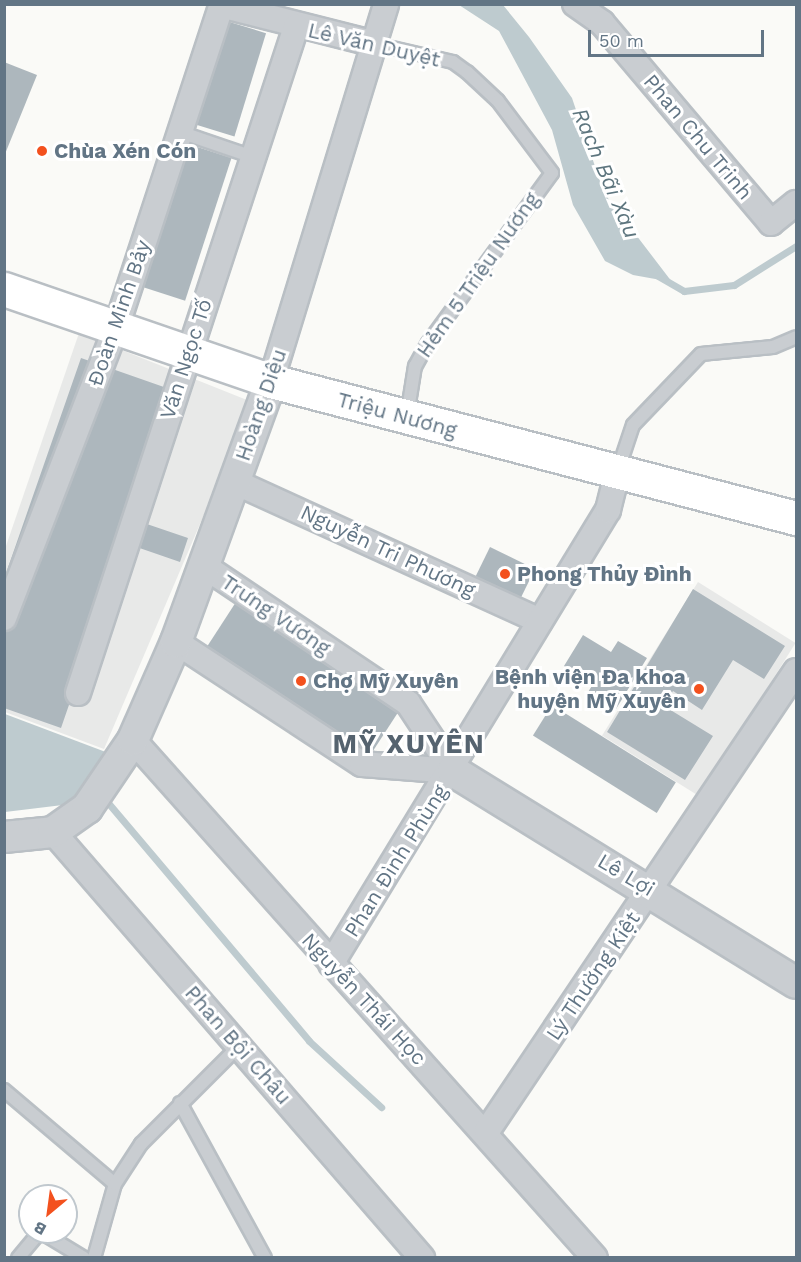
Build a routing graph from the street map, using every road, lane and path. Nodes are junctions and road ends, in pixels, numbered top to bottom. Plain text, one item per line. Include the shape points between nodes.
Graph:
1 (575, 4) edge
2 (222, 5) edge
3 (385, 9) edge
4 (297, 27) junction
5 (375, 44) junction
6 (180, 132) junction
7 (253, 157) junction
8 (552, 173) joint
9 (796, 203) edge
10 (4, 289) edge
11 (116, 328) junction
12 (796, 337) edge
13 (188, 352) junction
14 (271, 381) junction
15 (406, 417) junction
16 (617, 474) junction
17 (235, 482) junction
18 (796, 518) edge
19 (204, 567) junction
20 (4, 618) edge
21 (540, 621) junction
22 (176, 642) junction
23 (796, 671) edge
24 (78, 693) dead end
25 (133, 740) junction
26 (453, 771) junction
27 (53, 832) junction
28 (4, 837) edge
29 (651, 891) junction
30 (331, 964) junction
31 (796, 983) edge
32 (239, 1046) junction
33 (4, 1090) edge
34 (180, 1103) junction
35 (487, 1131) junction
36 (116, 1184) junction
37 (30, 1244) edge
38 (62, 1244) edge
39 (18, 1257) edge
40 (84, 1257) edge
41 (94, 1257) edge
42 (265, 1257) edge
43 (422, 1257) edge
44 (596, 1257) edge

1 - 9 street, Phan Chu Trinh via 602,22 771,224
2 - 4 street, Lê Văn Duyệt
2 - 6 street, Đoàn Minh Bảy
3 - 5 street, Hoàng Diệu
4 - 5 street, Lê Văn Duyệt
4 - 7 street, Văn Ngọc Tố
5 - 8 lane, Lê Văn Duyệt via 453,62 467,72 498,101
5 - 14 street, Hoàng Diệu
6 - 7 lane
6 - 11 street, Đoàn Minh Bảy
7 - 13 street, Văn Ngọc Tố
8 - 15 lane, Hẻm 5 Triệu Nương via 428,343 415,366
10 - 11 main road, Triệu Nương
11 - 13 main road, Triệu Nương
11 - 20 street, Đoàn Minh Bảy
12 - 16 lane via 773,346 701,354 633,425
13 - 14 main road, Triệu Nương
13 - 24 street, Văn Ngọc Tố
14 - 15 main road, Triệu Nương
14 - 17 street, Hoàng Diệu
15 - 16 main road, Triệu Nương
16 - 18 main road, Triệu Nương
16 - 21 street, Phan Đình Phùng via 608,510
17 - 19 street, Hoàng Diệu
17 - 21 street, Nguyễn Tri Phương
19 - 22 street, Hoàng Diệu
19 - 26 street, Trưng Vương via 408,704
21 - 26 street, Phan Đình Phùng
22 - 25 street, Hoàng Diệu
22 - 26 street via 362,764
23 - 29 street, Lý Thường Kiệt
25 - 27 street, Hoàng Diệu via 87,808
25 - 30 street, Nguyễn Thái Học
26 - 29 street, Lê Lợi
26 - 30 street, Phan Đình Phùng
27 - 28 street
27 - 32 street, Phan Bội Châu
29 - 31 street, Lê Lợi
29 - 35 street, Lý Thường Kiệt
30 - 35 street, Nguyễn Thái Học
32 - 34 lane
32 - 43 street, Phan Bội Châu
33 - 36 lane
34 - 36 lane via 141,1144
34 - 42 lane
35 - 44 street, Nguyễn Thái Học
36 - 41 lane
37 - 39 lane
38 - 40 lane

